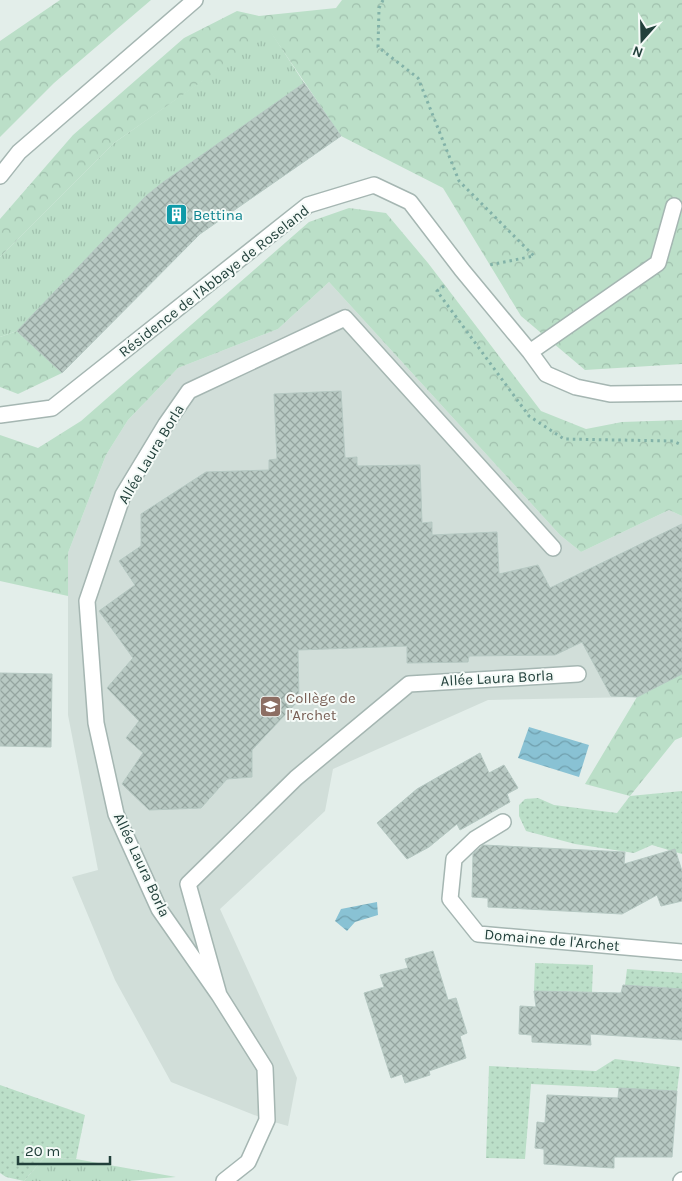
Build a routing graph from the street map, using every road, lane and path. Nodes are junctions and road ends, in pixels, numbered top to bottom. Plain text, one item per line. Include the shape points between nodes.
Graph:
1 (196, 0) edge
2 (383, 0) edge
3 (0, 176) edge
4 (674, 206) dead end
5 (462, 270) junction
6 (530, 352) junction
7 (682, 393) edge
8 (0, 415) edge
9 (553, 548) dead end
10 (578, 674) dead end
11 (503, 822) dead end
12 (682, 952) edge
13 (219, 995) junction
14 (224, 1181) edge

1 - 3 street via 19,152
2 - 5 path via 379,8 378,47 418,78 459,181 534,256
4 - 6 street via 658,264
5 - 6 street, Résidence de l'Abbaye de Roseland
5 - 8 street, Résidence de l'Abbaye de Roseland via 410,202 374,185 308,205 52,408
6 - 7 street, Résidence de l'Abbaye de Roseland via 546,374 576,387 610,394
9 - 13 street, Allée Laura Borla via 346,318 189,391 122,495 86,601 96,723 116,814 160,910
10 - 13 street, Allée Laura Borla via 409,684 296,778 188,884
11 - 12 street, Domaine de l'Archet via 475,839 454,859 450,899 478,934
13 - 14 street, Allée Laura Borla via 265,1068 267,1120 248,1162

